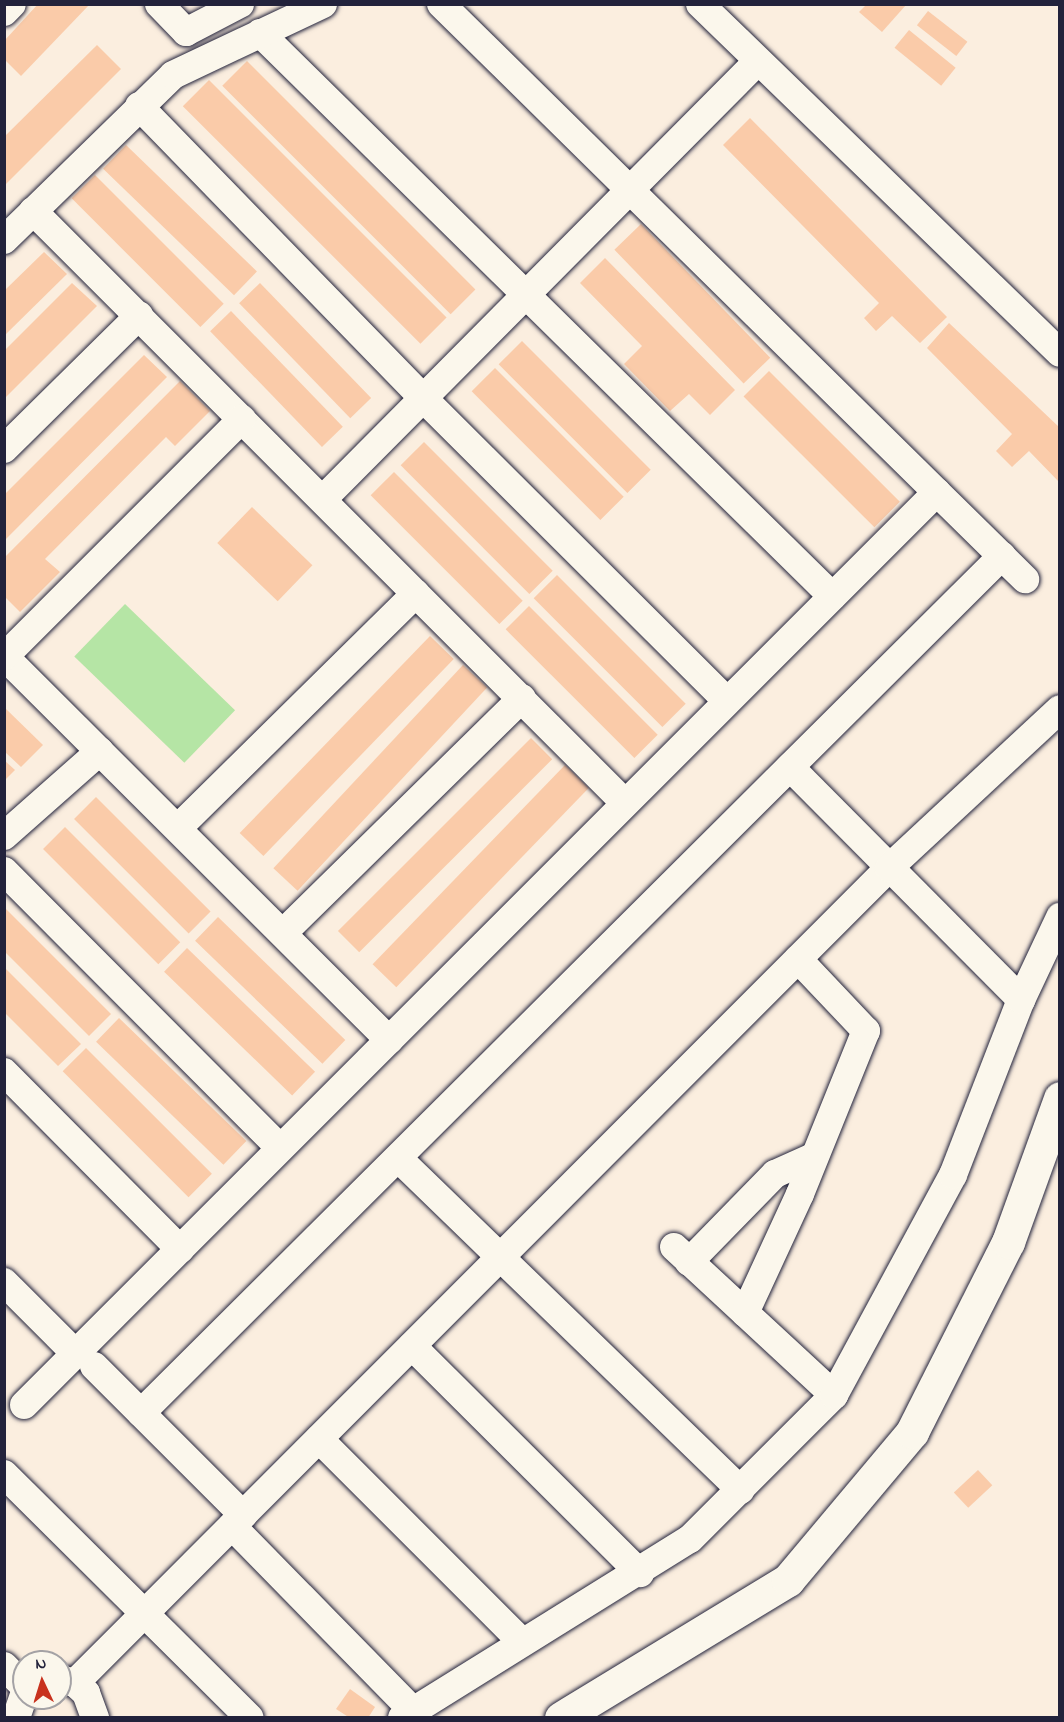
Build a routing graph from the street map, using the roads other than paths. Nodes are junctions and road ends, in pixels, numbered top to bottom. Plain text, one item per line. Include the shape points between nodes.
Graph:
1 (12, 4) edge
2 (159, 4) edge
3 (240, 4) edge
4 (322, 4) edge
5 (441, 4) edge
6 (700, 4) edge
7 (4, 12) edge
8 (260, 33) junction
9 (757, 62) junction
10 (139, 106) junction
11 (630, 190) junction
12 (33, 212) junction
13 (4, 240) edge
14 (525, 296) junction
15 (139, 316) junction
16 (1059, 353) edge
17 (423, 398) junction
18 (242, 419) junction
19 (4, 449) edge
20 (937, 492) junction
21 (323, 500) junction
22 (1002, 556) junction
23 (1025, 579) dead end
24 (416, 592) junction
25 (832, 596) junction
26 (5, 656) edge
27 (522, 698) junction
28 (728, 701) junction
29 (1059, 709) edge
30 (100, 751) junction
31 (790, 767) junction
32 (625, 803) junction
33 (178, 828) junction
34 (4, 836) edge
35 (889, 868) junction
36 (4, 871) edge
37 (1059, 917) edge
38 (283, 933) junction
39 (798, 959) junction
40 (1021, 1000) junction
41 (389, 1040) junction
42 (4, 1072) edge
43 (1059, 1098) edge
44 (280, 1148) junction
45 (398, 1158) junction
46 (811, 1158) junction
47 (180, 1249) junction
48 (501, 1257) junction
49 (4, 1282) edge
50 (745, 1313) junction
51 (412, 1346) junction
52 (85, 1360) junction
53 (834, 1395) junction
54 (24, 1405) dead end
55 (141, 1413) junction
56 (319, 1439) junction
57 (4, 1474) edge
58 (740, 1490) junction
59 (238, 1521) junction
60 (640, 1573) junction
61 (145, 1613) junction
62 (521, 1641) junction
63 (72, 1677) edge
64 (72, 1684) edge
65 (407, 1713) edge
66 (95, 1718) edge
67 (250, 1718) edge
68 (561, 1718) edge

1 - 7 street
2 - 3 street via 186,32
4 - 8 street
5 - 11 street
6 - 9 street
8 - 10 street via 173,75
8 - 14 street
9 - 11 street
9 - 16 street
10 - 12 street
10 - 17 street
11 - 14 street
11 - 20 street
12 - 13 street
12 - 15 street
14 - 17 street
14 - 25 street
15 - 18 street
15 - 19 street
17 - 21 street
17 - 28 street
18 - 21 street
18 - 26 street
20 - 22 street
20 - 25 street
21 - 24 street
22 - 23 street
22 - 31 street
24 - 27 street
24 - 33 street
25 - 28 street
26 - 30 street
27 - 32 street
27 - 38 street
28 - 32 street
29 - 35 street
30 - 33 street
30 - 34 street
31 - 35 street
31 - 45 street
32 - 41 street
33 - 38 street
35 - 39 street
35 - 40 street
36 - 44 street
37 - 40 street
38 - 41 street
39 - 46 street via 866,1031
39 - 48 street
40 - 53 street via 953,1175
41 - 44 street
42 - 47 street
43 - 68 street via 1008,1242 912,1432 788,1580
44 - 47 street
45 - 48 street
45 - 55 street
46 - 50 street via 800,1194
46 - 50 street via 775,1174 682,1254
47 - 52 street
48 - 51 street
48 - 58 street
49 - 52 street
50 - 53 street
51 - 56 street
51 - 60 street
52 - 54 street
52 - 55 street
53 - 58 street
55 - 59 street
56 - 59 street
56 - 62 street
57 - 61 street
58 - 60 street via 690,1539
59 - 61 street
59 - 65 street
60 - 62 street
61 - 63 street
61 - 67 street
62 - 65 street
64 - 66 street via 87,1693

